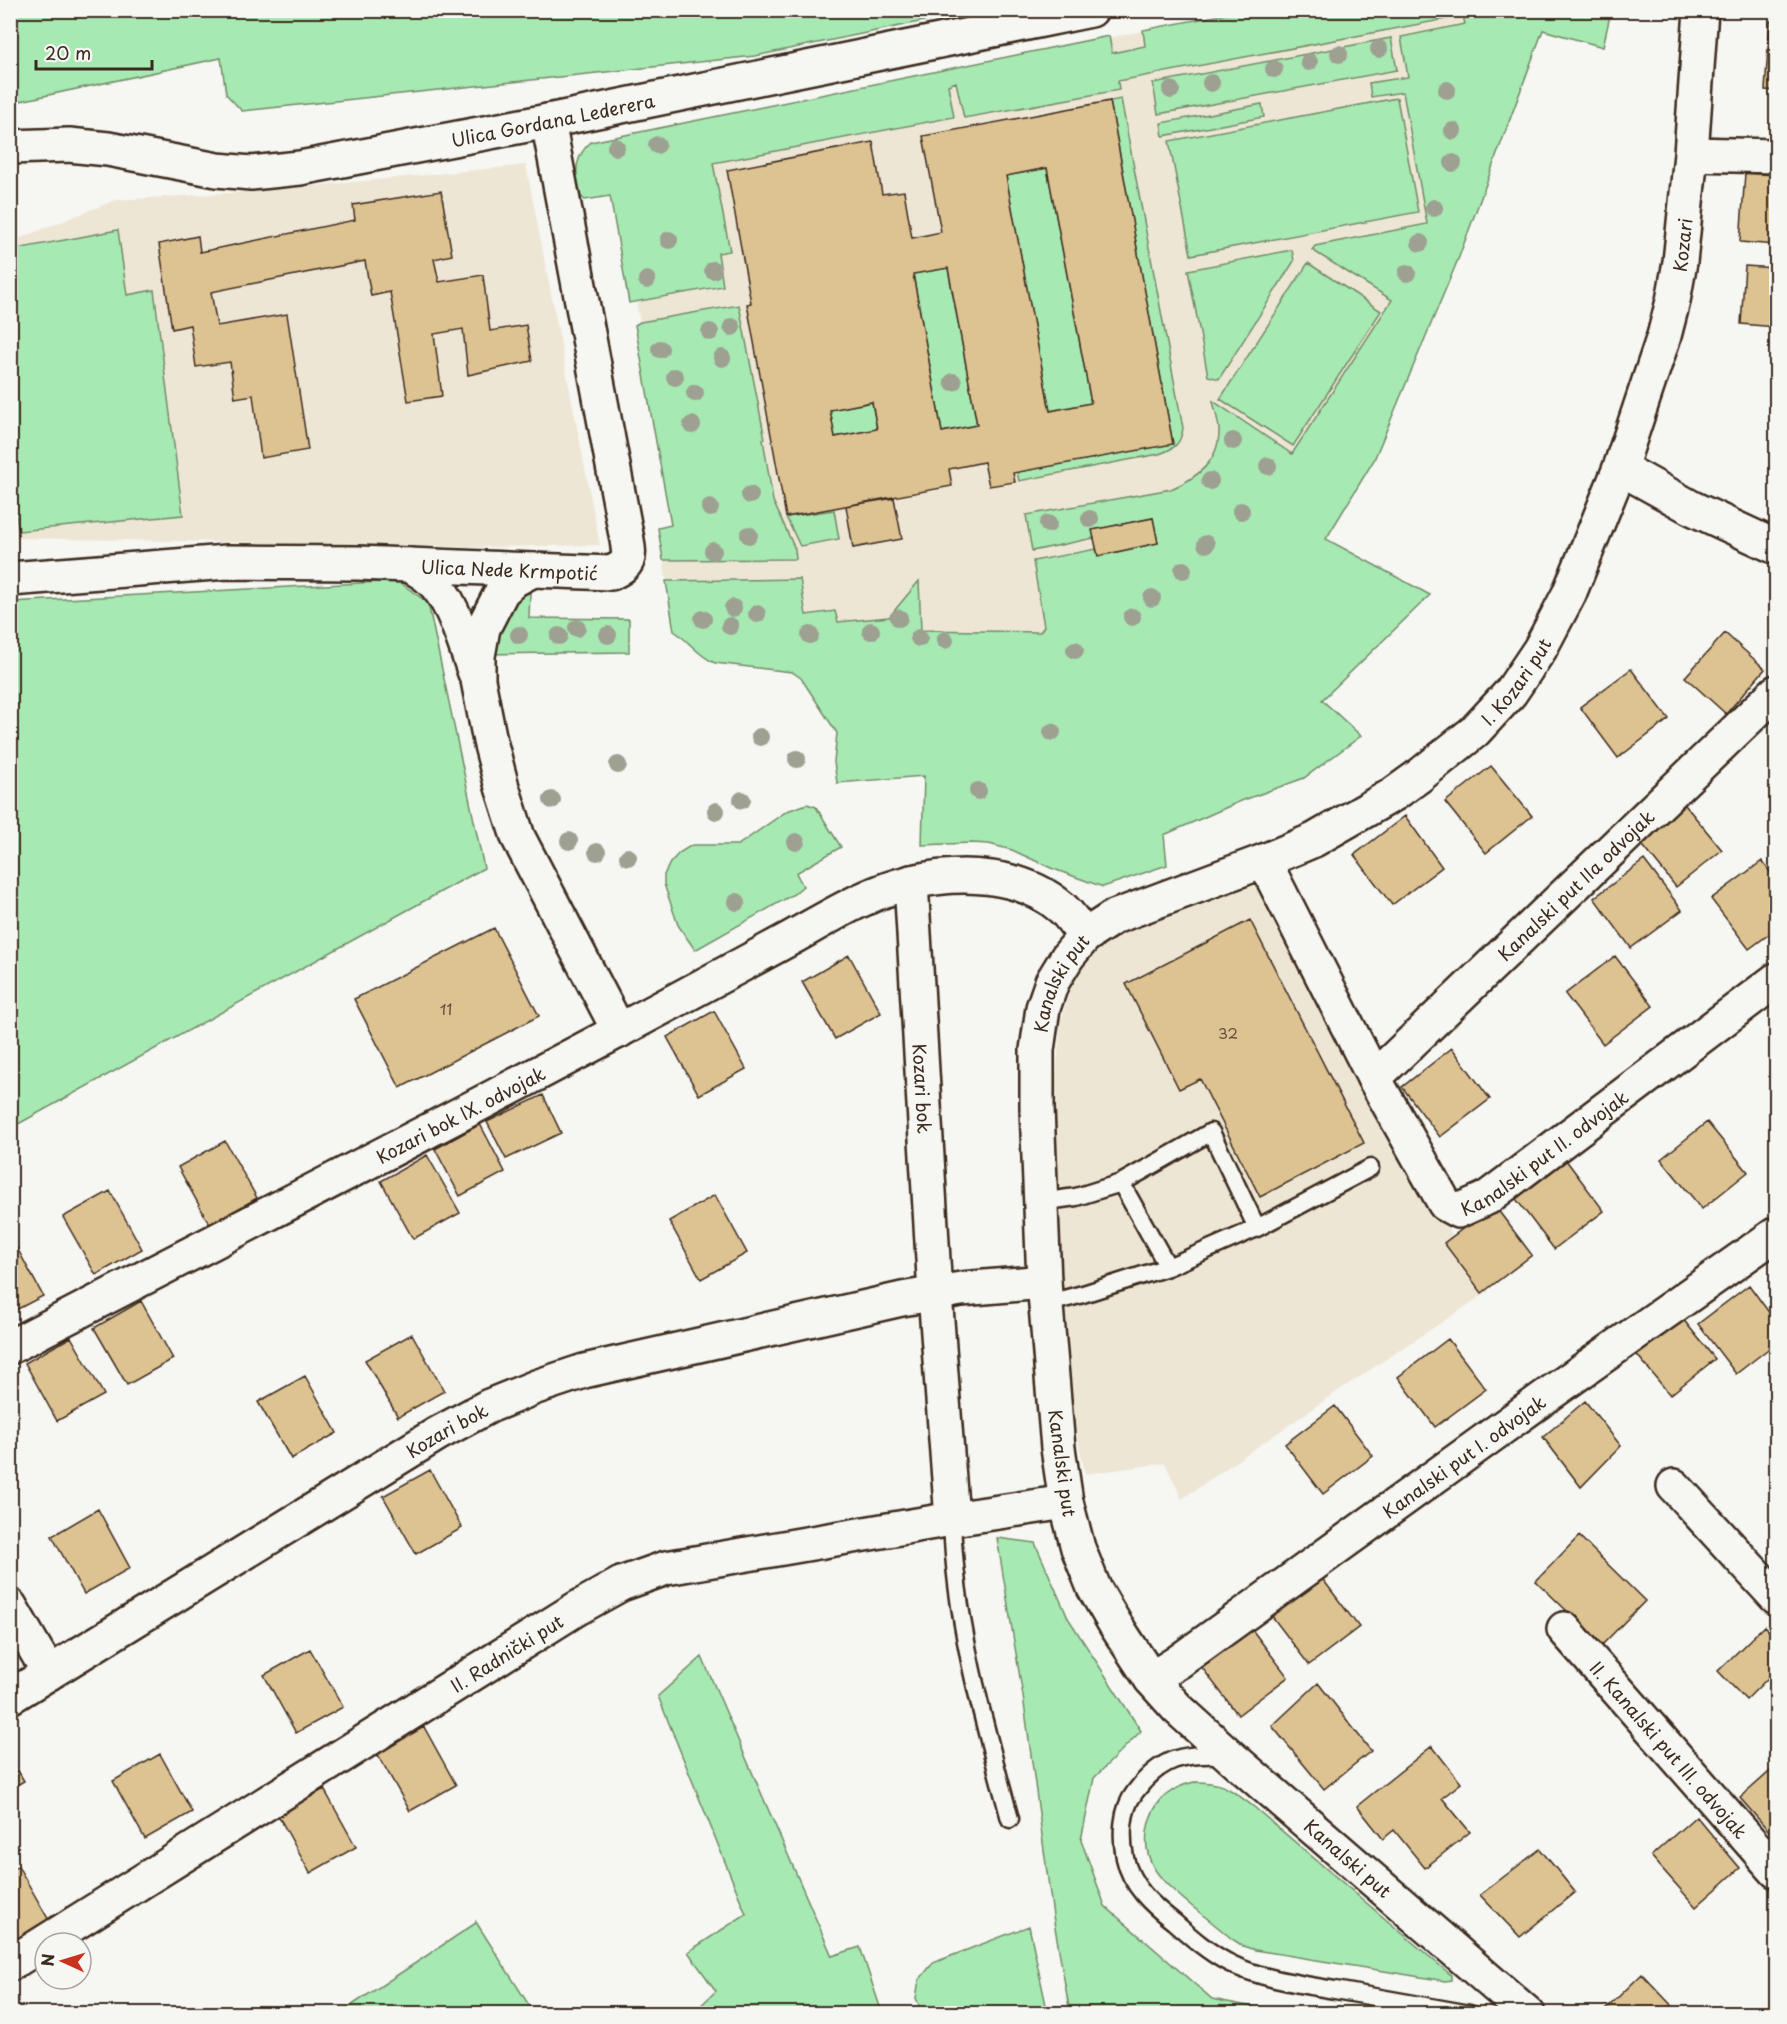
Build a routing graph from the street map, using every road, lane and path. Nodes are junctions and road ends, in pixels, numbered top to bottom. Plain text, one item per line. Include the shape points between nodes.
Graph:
1 (1091, 10) edge
2 (1701, 10) edge
3 (548, 121) junction
4 (10, 147) edge
5 (1691, 154) junction
6 (1776, 156) edge
7 (1664, 336) joint
8 (1620, 468) junction
9 (1776, 547) edge
10 (409, 565) junction
11 (533, 570) junction
12 (10, 579) edge
13 (478, 680) junction
14 (1776, 692) edge
15 (1264, 861) junction
16 (911, 882) junction
17 (1203, 885) joint
18 (1084, 936) junction
19 (1776, 980) edge
20 (619, 1031) junction
21 (1374, 1078) junction
22 (1370, 1168) dead end
23 (1121, 1183) junction
24 (1040, 1202) junction
25 (1257, 1228) junction
26 (1776, 1234) edge
27 (1168, 1267) junction
28 (1045, 1293) junction
29 (935, 1294) junction
30 (10, 1347) edge
31 (1674, 1486) dead end
32 (1066, 1502) junction
33 (952, 1519) junction
34 (1776, 1596) edge
35 (10, 1606) edge
36 (1564, 1629) dead end
37 (49, 1673) junction
38 (1150, 1679) junction
39 (10, 1698) edge
40 (1230, 1756) junction
41 (1010, 1819) dead end
42 (1776, 1871) edge
43 (10, 1965) edge
44 (1470, 2013) edge
45 (1528, 2013) edge

1 - 3 street, Ulica Gordana Lederera
2 - 5 street, Kozari
3 - 4 street, Ulica Gordana Lederera via 300,168 251,173 108,149 69,145
3 - 11 street, Ulica Nede Krmpotić via 630,556 623,567 611,573
5 - 6 street
5 - 7 street, Kozari via 1680,262
7 - 8 street, I. Kozari put
8 - 9 street via 1692,508
8 - 15 street, I. Kozari put via 1569,594 1540,649 1511,692 1474,732 1394,794 1314,840
10 - 11 street, Ulica Nede Krmpotić
10 - 12 street, Ulica Nede Krmpotić via 227,562
10 - 13 street via 430,578 451,609
11 - 13 street via 514,580 494,604 483,628
13 - 20 street via 490,741 518,837
14 - 21 street, Kanalski put IIa odvojak
15 - 17 street, I. Kozari put
15 - 21 street, Kanalski put II. odvojak
16 - 18 street, Kozari bok IX. odvojak via 984,877 1014,882 1060,906
16 - 20 street, Kozari bok IX. odvojak via 856,902
16 - 29 street, Kozari bok
17 - 18 street, Kanalski put via 1114,917
18 - 24 street, Kanalski put via 1052,982 1037,1050
19 - 21 street, Kanalski put II. odvojak via 1487,1198 1458,1211 1445,1203
20 - 30 street, Kozari bok IX. odvojak
22 - 25 lane
23 - 24 lane via 1076,1197
23 - 25 lane via 1211,1132
23 - 27 lane
24 - 28 street, Kanalski put
25 - 27 lane
26 - 38 street, Kanalski put I. odvojak
27 - 28 lane via 1083,1294
28 - 29 street, Kozari bok via 961,1289
28 - 32 street, Kanalski put
29 - 33 street, Kozari bok
29 - 37 street, Kozari bok via 584,1371 489,1406 437,1434
31 - 34 street
32 - 33 street, II. Radnički put
32 - 38 street, Kanalski put via 1094,1588
33 - 41 lane via 967,1653
33 - 43 street, II. Radnički put via 666,1568 621,1584
35 - 37 street
36 - 42 street, II. Kanalski put III. odvojak
37 - 39 street, Kozari bok
38 - 40 street, Kanalski put
40 - 44 lane via 1203,1754 1165,1762 1147,1776 1131,1797 1124,1816 1122,1844 1128,1869 1157,1909 1210,1952 1257,1973
40 - 45 street, Kanalski put

